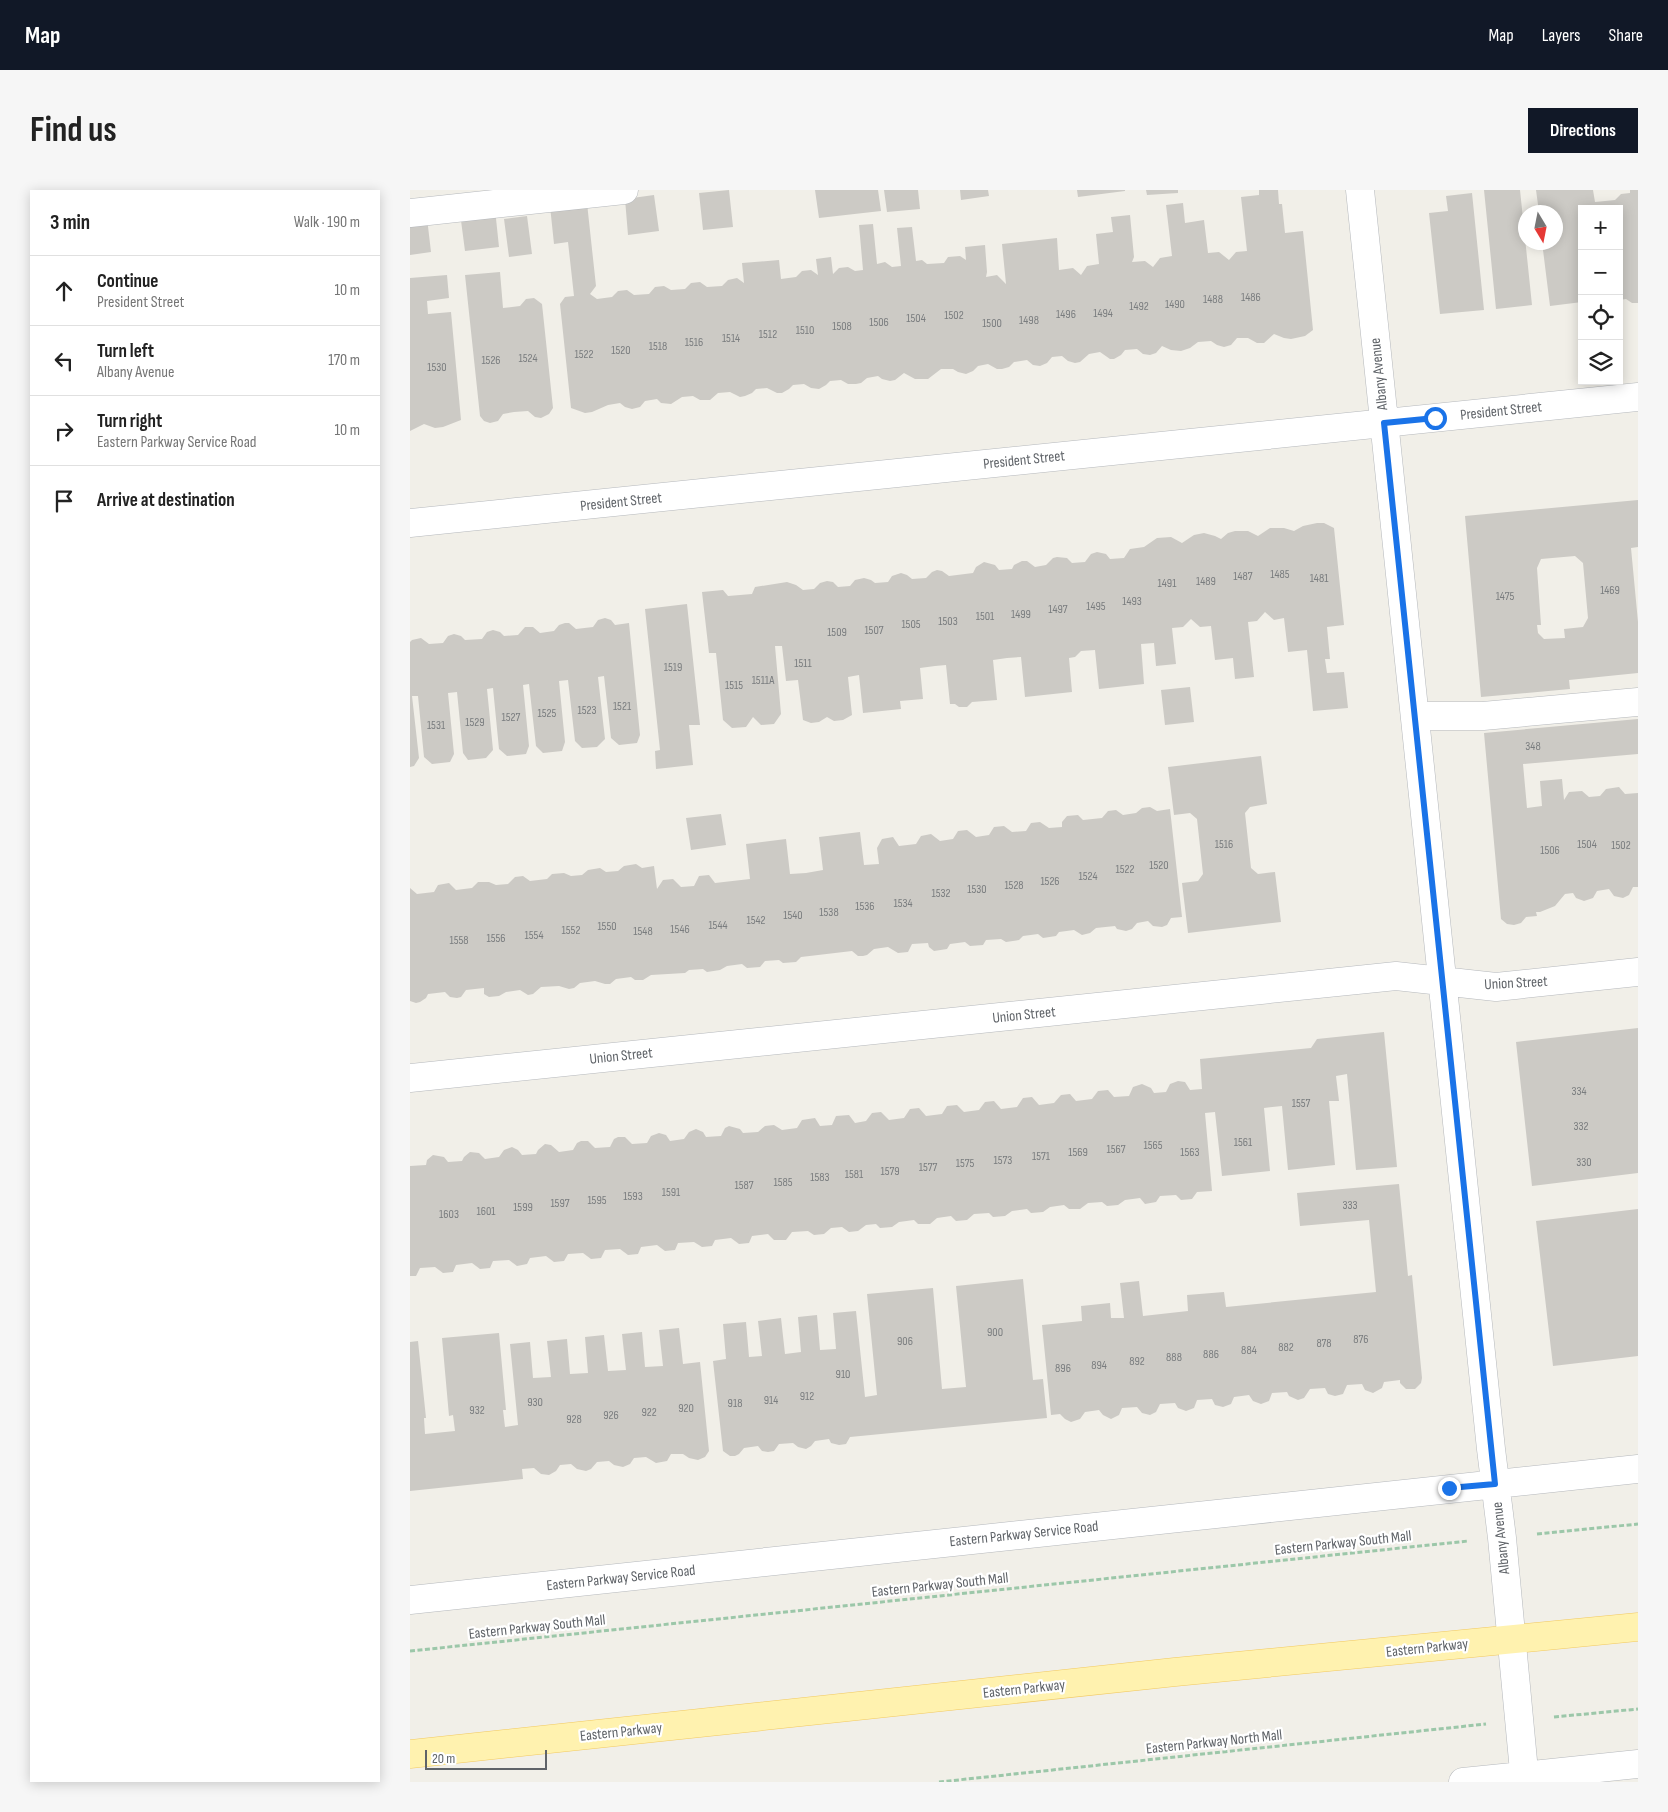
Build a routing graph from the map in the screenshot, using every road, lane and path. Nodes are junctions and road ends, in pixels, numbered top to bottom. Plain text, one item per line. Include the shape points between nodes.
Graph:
1 (624, 190) edge
2 (1360, 190) edge
3 (410, 212) edge
4 (1638, 397) edge
5 (1384, 423) junction
6 (410, 523) edge
7 (1638, 702) edge
8 (1415, 716) junction
9 (1638, 972) edge
10 (1442, 981) junction
11 (410, 1078) edge
12 (1638, 1469) edge
13 (1495, 1484) junction
14 (1638, 1524) edge
15 (1536, 1534) dead end
16 (1472, 1541) dead end
17 (410, 1600) edge
18 (1638, 1627) edge
19 (1511, 1639) junction
20 (410, 1651) edge
21 (1638, 1708) edge
22 (1555, 1717) dead end
23 (1492, 1723) dead end
24 (410, 1754) edge
25 (1638, 1764) edge
26 (1525, 1779) edge
27 (939, 1782) edge
28 (1463, 1782) edge

1 - 3 street
2 - 5 street, Albany Avenue
4 - 5 street, President Street
5 - 6 street, President Street
5 - 8 street, Albany Avenue
7 - 8 street via 1483,716
8 - 10 street, Albany Avenue
9 - 10 street, Union Street via 1496,987
10 - 11 street, Union Street via 1396,976
10 - 13 street, Albany Avenue
12 - 13 street, Eastern Parkway Service Road
13 - 17 street, Eastern Parkway Service Road
13 - 19 street, Albany Avenue
14 - 15 path
16 - 20 path, Eastern Parkway South Mall
18 - 19 main road, Eastern Parkway
19 - 24 main road, Eastern Parkway
19 - 26 street, Albany Avenue
21 - 22 path
23 - 27 path, Eastern Parkway North Mall
25 - 26 street
26 - 28 street

